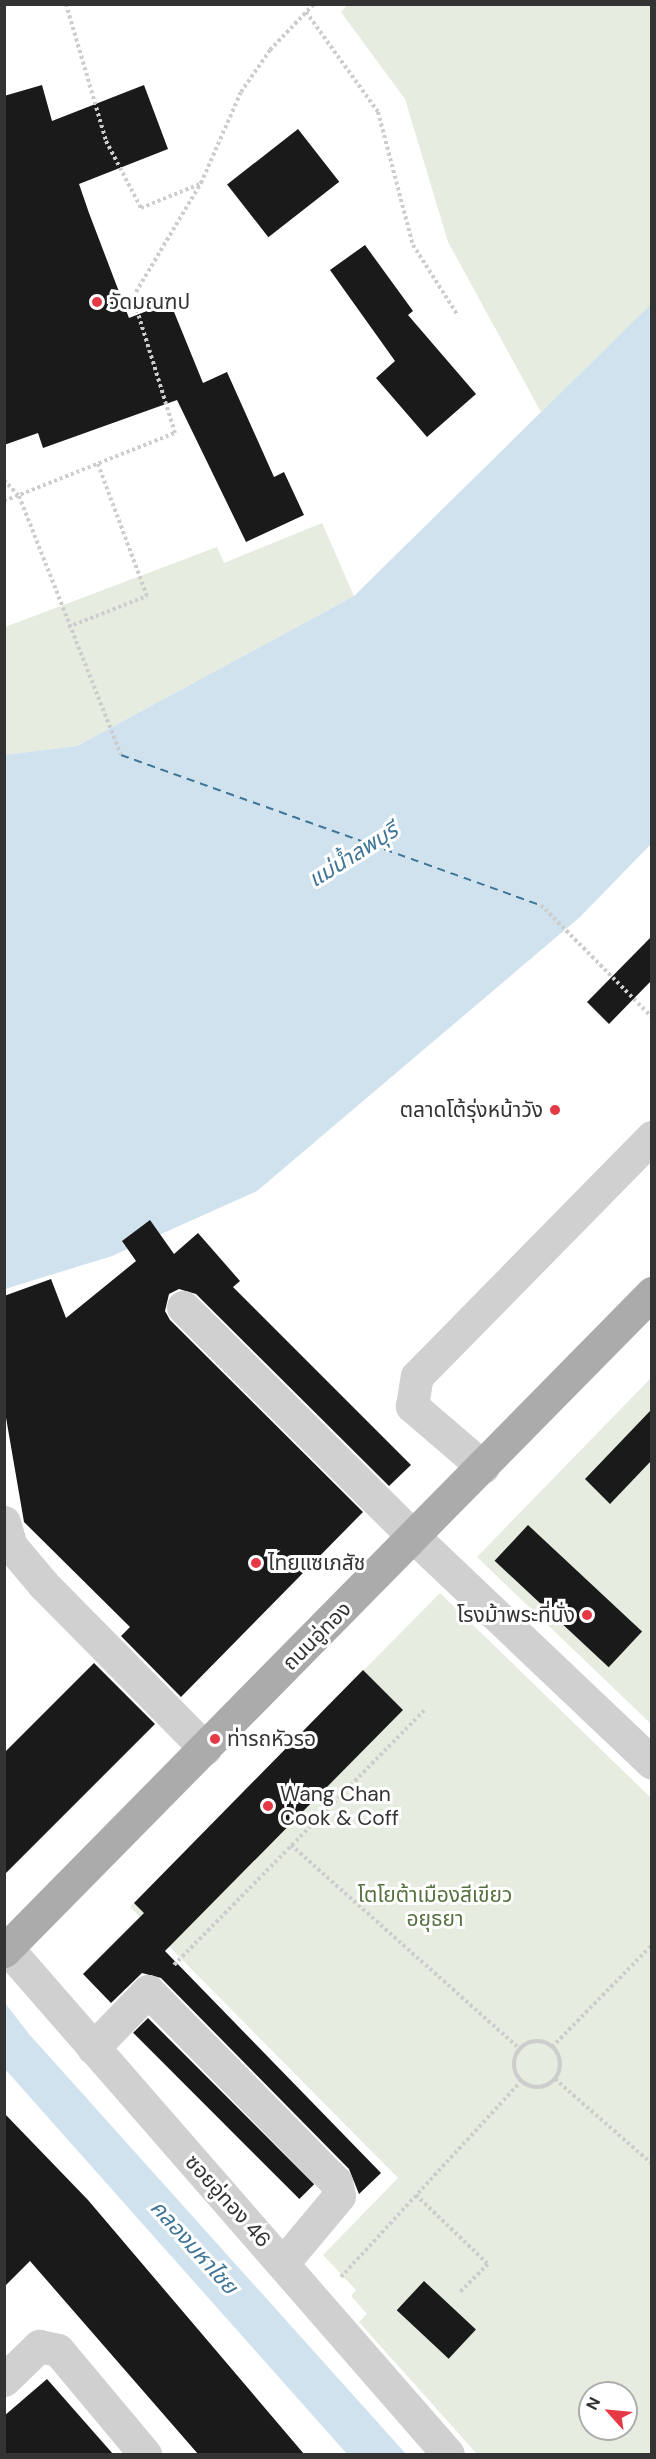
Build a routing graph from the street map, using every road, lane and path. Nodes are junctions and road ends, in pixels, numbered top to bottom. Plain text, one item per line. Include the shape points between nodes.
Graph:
1 (66, 4) edge
2 (314, 4) edge
3 (306, 12) junction
4 (201, 183) junction
5 (457, 314) dead end
6 (98, 464) junction
7 (4, 480) edge
8 (19, 496) junction
9 (4, 501) edge
10 (68, 627) junction
11 (121, 755) dead end
12 (541, 905) dead end
13 (651, 1017) edge
14 (651, 1137) edge
15 (651, 1293) edge
16 (183, 1308) dead end
17 (483, 1467) junction
18 (4, 1522) edge
19 (414, 1537) junction
20 (424, 1710) dead end
21 (205, 1748) junction
22 (651, 1763) edge
23 (291, 1845) junction
24 (651, 1946) edge
25 (6, 1950) edge
26 (148, 1991) junction
27 (552, 2047) junction
28 (93, 2048) junction
29 (520, 2049) junction
30 (555, 2079) junction
31 (522, 2080) junction
32 (651, 2164) edge
33 (416, 2195) junction
34 (283, 2263) junction
35 (460, 2292) dead end
36 (316, 2304) junction
37 (4, 2380) edge
38 (146, 2454) edge
39 (448, 2454) edge

1 - 4 path via 106,141 141,208
2 - 3 path
3 - 4 path via 270,51 241,92
3 - 5 path via 378,112 413,245
4 - 6 path via 133,297 175,433
6 - 8 path
6 - 10 path via 147,596
7 - 8 path
8 - 9 path
8 - 10 path
10 - 11 path
12 - 13 path
14 - 17 street via 417,1376 412,1406
15 - 17 main road, ถนนอู่ทอง
16 - 19 street
17 - 19 main road, ถนนอู่ทอง
18 - 21 street via 11,1546 43,1584
19 - 21 main road, ถนนอู่ทอง
19 - 22 street
20 - 23 path
21 - 25 main road, ถนนอู่ทอง
23 - 26 path
23 - 29 path
24 - 27 path
25 - 28 street, ซอยอู่ทอง 46
26 - 28 street
26 - 34 street via 336,2182 339,2196
27 - 29 path via 540,2041
27 - 30 path via 560,2066
28 - 34 street, ซอยอู่ทอง 46
29 - 31 path via 515,2062
30 - 31 path via 535,2087
30 - 32 path
31 - 33 path
33 - 35 path via 488,2264
33 - 36 path
34 - 36 street, ซอยอู่ทอง 46
36 - 39 street, ซอยอู่ทอง 46
37 - 38 street via 39,2346 58,2350

